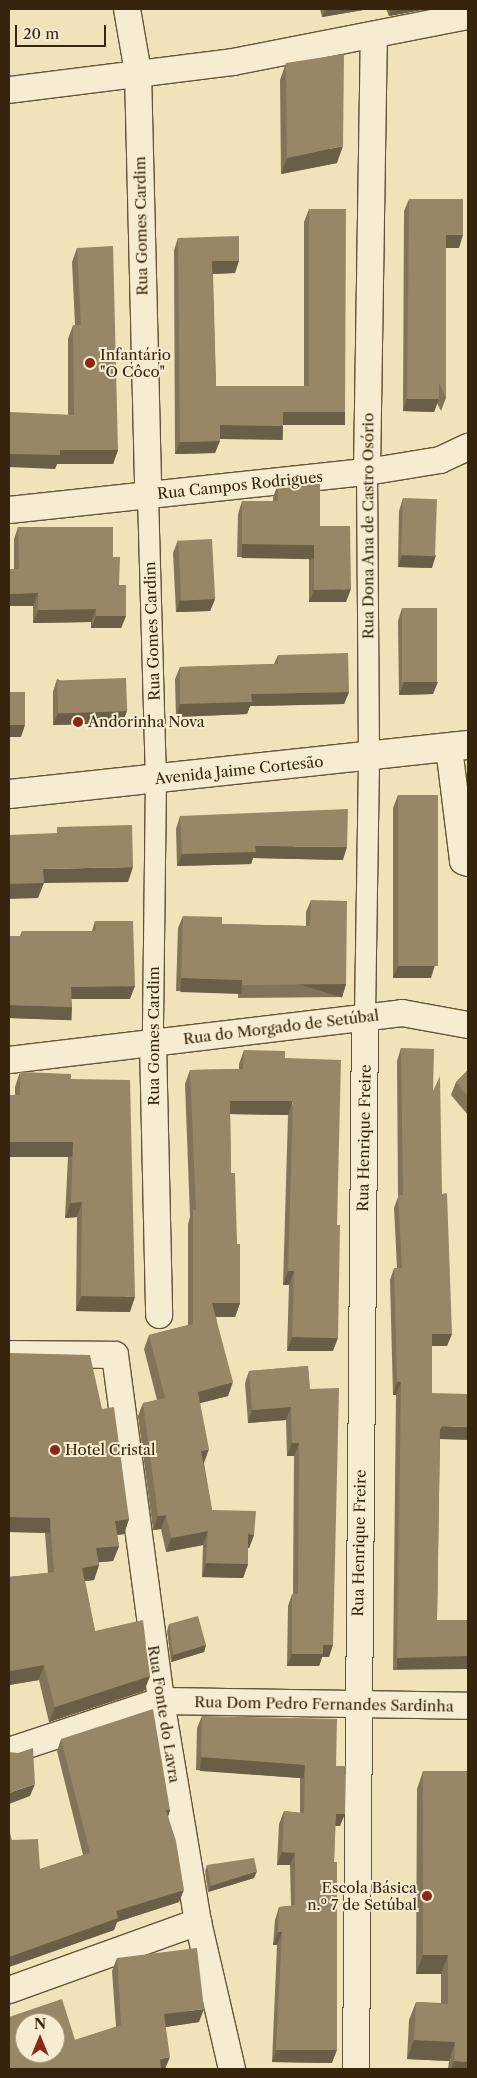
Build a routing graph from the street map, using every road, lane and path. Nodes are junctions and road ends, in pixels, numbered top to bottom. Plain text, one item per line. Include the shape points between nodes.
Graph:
1 (127, 9) edge
2 (468, 16) edge
3 (374, 36) junction
4 (138, 72) junction
5 (9, 90) edge
6 (468, 447) edge
7 (367, 472) junction
8 (148, 495) junction
9 (9, 510) edge
10 (459, 746) edge
11 (369, 756) junction
12 (156, 778) junction
13 (9, 794) edge
14 (468, 863) edge
15 (365, 1016) junction
16 (466, 1024) edge
17 (153, 1043) junction
18 (9, 1060) edge
19 (159, 1315) dead end
20 (9, 1354) edge
21 (161, 1701) junction
22 (357, 1705) junction
23 (468, 1706) edge
24 (9, 1751) edge
25 (198, 1922) junction
26 (9, 1990) edge
27 (232, 2069) edge
28 (356, 2069) edge

1 - 4 street, Rua Gomes Cardim
2 - 3 street
3 - 4 street via 233,62
3 - 7 street, Rua Dona Ana de Castro Osório
4 - 5 street
4 - 8 street, Rua Gomes Cardim
6 - 7 street, Rua Campos Rodrigues via 440,460
7 - 8 street, Rua Campos Rodrigues
7 - 11 street, Rua Dona Ana de Castro Osório
8 - 9 street, Rua Campos Rodrigues
8 - 12 street, Rua Gomes Cardim
10 - 11 main road, Avenida Jaime Cortesão
10 - 14 street via 463,861
11 - 12 main road, Avenida Jaime Cortesão
11 - 15 street, Rua Dona Ana de Castro Osório
12 - 13 main road, Avenida Jaime Cortesão
12 - 17 street, Rua Gomes Cardim
15 - 16 street, Rua do Morgado de Setúbal via 402,1013
15 - 17 street, Rua do Morgado de Setúbal
15 - 22 street, Rua Henrique Freire
17 - 18 street, Rua do Morgado de Setúbal
17 - 19 street, Rua Gomes Cardim
20 - 21 street, Rua Fonte do Lavra via 115,1355
21 - 22 street, Rua Dom Pedro Fernandes Sardinha
21 - 24 street, Rua Dom Pedro Fernandes Sardinha
21 - 25 street, Rua Fonte do Lavra
22 - 23 street, Rua Dom Pedro Fernandes Sardinha
22 - 28 street, Rua Henrique Freire
25 - 26 street
25 - 27 street, Rua Fonte do Lavra

